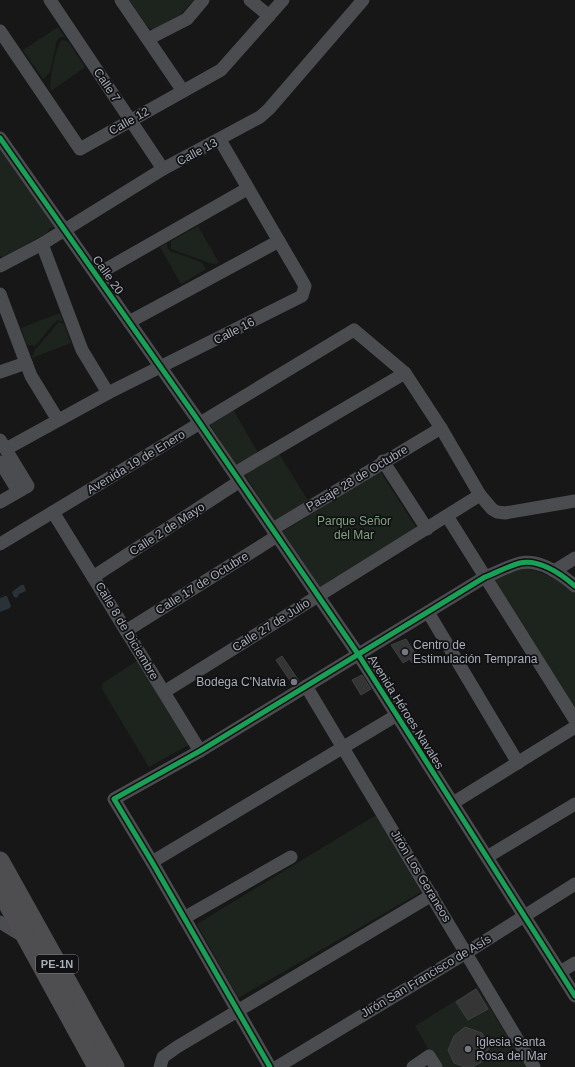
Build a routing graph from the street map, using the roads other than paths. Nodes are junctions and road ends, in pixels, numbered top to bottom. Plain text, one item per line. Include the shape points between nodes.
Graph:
1 (50, 0) edge
2 (121, 0) edge
3 (203, 0) edge
4 (250, 0) edge
5 (283, 0) edge
6 (357, 2) edge
7 (269, 16) junction
8 (0, 30) edge
9 (148, 39) junction
10 (183, 91) junction
11 (130, 120) junction
12 (0, 138) edge
13 (220, 140) junction
14 (163, 169) junction
15 (247, 188) junction
16 (64, 230) junction
17 (279, 241) junction
18 (42, 244) junction
19 (0, 266) edge
20 (96, 275) junction
21 (0, 294) edge
22 (129, 322) junction
23 (25, 359) junction
24 (0, 364) edge
25 (162, 368) junction
26 (0, 372) edge
27 (405, 373) junction
28 (108, 393) junction
29 (58, 420) junction
30 (198, 420) junction
31 (441, 428) junction
32 (3, 444) edge
33 (0, 462) edge
34 (383, 462) junction
35 (237, 477) junction
36 (23, 489) junction
37 (480, 496) junction
38 (575, 501) edge
39 (0, 502) edge
40 (53, 512) junction
41 (447, 516) junction
42 (427, 529) junction
43 (275, 533) junction
44 (0, 544) edge
45 (575, 558) edge
46 (554, 571) junction
47 (93, 577) junction
48 (485, 578) junction
49 (575, 586) edge
50 (318, 596) junction
51 (428, 612) junction
52 (126, 631) junction
53 (358, 654) junction
54 (306, 686) junction
55 (164, 692) junction
56 (397, 715) junction
57 (575, 720) edge
58 (575, 727) edge
59 (343, 747) junction
60 (200, 751) junction
61 (518, 762) junction
62 (453, 803) junction
63 (575, 804) edge
64 (291, 857) dead end
65 (486, 857) junction
66 (0, 861) edge
67 (152, 862) junction
68 (575, 884) edge
69 (0, 890) edge
70 (432, 895) junction
71 (524, 916) junction
72 (184, 918) junction
73 (0, 922) edge
74 (26, 938) junction
75 (466, 953) junction
76 (575, 963) edge
77 (560, 972) junction
78 (575, 996) edge
79 (237, 1011) junction
80 (433, 1062) edge
81 (164, 1064) edge
82 (97, 1067) edge
83 (115, 1067) edge
84 (270, 1067) edge
85 (277, 1067) edge
86 (413, 1067) edge
87 (534, 1067) edge

1 - 11 street, Calle 7
2 - 9 street
3 - 9 street via 187,19
4 - 7 street
5 - 7 street, Calle 12
6 - 13 street, Calle 13 via 269,109
7 - 10 street, Calle 12 via 226,67
8 - 11 street, Calle 12 via 80,149
9 - 10 street
10 - 11 street, Calle 12
11 - 14 street, Calle 7
12 - 16 street, Calle 20
13 - 14 street, Calle 13
13 - 15 street, Calle 16
14 - 16 street, Calle 13
15 - 17 street, Calle 16
15 - 20 street
16 - 18 street, Calle 13
16 - 20 street, Calle 20
17 - 22 street
17 - 25 street, Calle 16 via 305,286 302,296
18 - 19 street, Calle 13
18 - 28 street via 82,350
20 - 22 street, Calle 20
21 - 23 street
22 - 25 street, Calle 20
23 - 24 street
23 - 26 street
23 - 29 street via 33,380
25 - 28 street, Calle 16
25 - 30 street, Calle 20
27 - 30 street, Avenida 19 de Enero via 354,330
27 - 31 street
27 - 35 street, Calle 2 de Mayo
28 - 29 street, Calle 16
29 - 32 street, Calle 16
30 - 35 street, Avenida Héroes Navales
30 - 40 street, Avenida 19 de Enero
31 - 34 street, Pasaje 28 de Octubre
31 - 37 street
32 - 36 street
33 - 36 street
34 - 42 street
34 - 43 street, Pasaje 28 de Octubre
35 - 43 street, Avenida Héroes Navales
35 - 47 street, Calle 2 de Mayo
36 - 39 street
37 - 38 street via 492,509 505,513
37 - 41 street, Calle 27 de Julio
40 - 44 street, Avenida 19 de Enero
40 - 47 street, Calle 8 de Diciembre
41 - 42 street, Calle 27 de Julio
41 - 48 street
42 - 50 street, Calle 27 de Julio
43 - 50 street, Avenida Héroes Navales
43 - 52 street, Calle 17 de Octubre
45 - 46 street
46 - 48 street via 526,562
46 - 49 street
47 - 52 street, Calle 8 de Diciembre
48 - 51 street
48 - 57 street
50 - 53 street, Avenida Héroes Navales
50 - 55 street, Calle 27 de Julio
51 - 53 street
51 - 61 street
52 - 55 street, Calle 8 de Diciembre
53 - 54 street
53 - 56 street, Avenida Héroes Navales
54 - 59 street, Jirón Los Geraneos
54 - 60 street
55 - 60 street, Calle 8 de Diciembre
56 - 59 street
56 - 62 street, Avenida Héroes Navales
58 - 61 street
59 - 67 street
59 - 70 street, Jirón Los Geraneos
60 - 67 street via 114,799
61 - 62 street
62 - 65 street, Avenida Héroes Navales
63 - 65 street
64 - 72 street
65 - 71 street, Avenida Héroes Navales
66 - 83 highway, PE-1N
67 - 72 street
68 - 71 street, Jirón San Francisco de Asís
69 - 74 highway, PE-1N
70 - 75 street, Jirón Los Geraneos
70 - 79 street
71 - 75 street, Jirón San Francisco de Asís
71 - 77 street, Avenida Héroes Navales
72 - 79 street
73 - 74 street
74 - 82 highway, PE-1N
75 - 85 street, Jirón San Francisco de Asís
75 - 87 street, Jirón Los Geraneos
76 - 77 street
77 - 78 street, Avenida Héroes Navales
79 - 81 street
79 - 84 street
80 - 86 street

